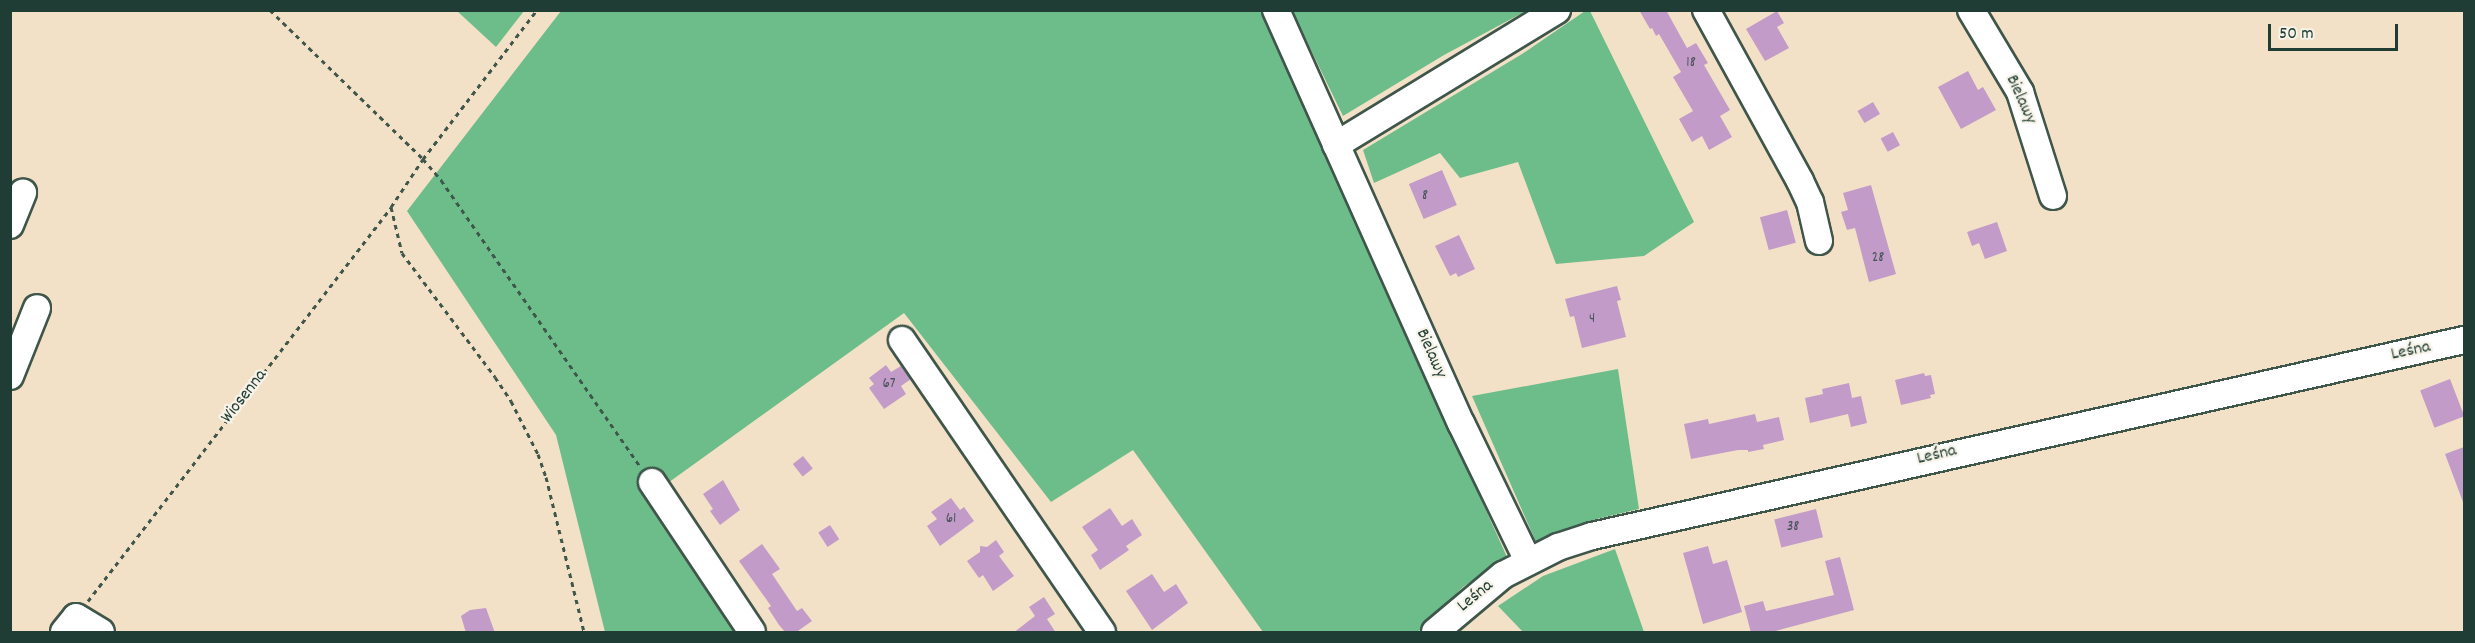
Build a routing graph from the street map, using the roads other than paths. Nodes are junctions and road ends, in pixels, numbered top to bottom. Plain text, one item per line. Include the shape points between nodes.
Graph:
1 (1276, 10) edge
2 (1557, 10) edge
3 (1706, 10) edge
4 (1971, 10) edge
5 (1336, 145) junction
6 (23, 193) dead end
7 (2053, 196) dead end
8 (10, 225) edge
9 (1819, 241) dead end
10 (37, 308) dead end
11 (902, 340) dead end
12 (2464, 340) edge
13 (10, 376) edge
14 (652, 482) road end
15 (1528, 561) junction
16 (70, 625) edge
17 (100, 633) edge
18 (752, 633) edge
19 (1102, 633) edge
20 (1435, 633) edge

1 - 5 street, Bielawy
2 - 5 street
3 - 9 street via 1800,181
4 - 7 street, Bielawy via 2020,92
5 - 15 street, Bielawy via 1461,423
6 - 8 street
10 - 13 street
11 - 19 street
12 - 15 street, Leśna via 1609,531
14 - 18 street
15 - 20 street, Leśna via 1490,585
16 - 17 street

